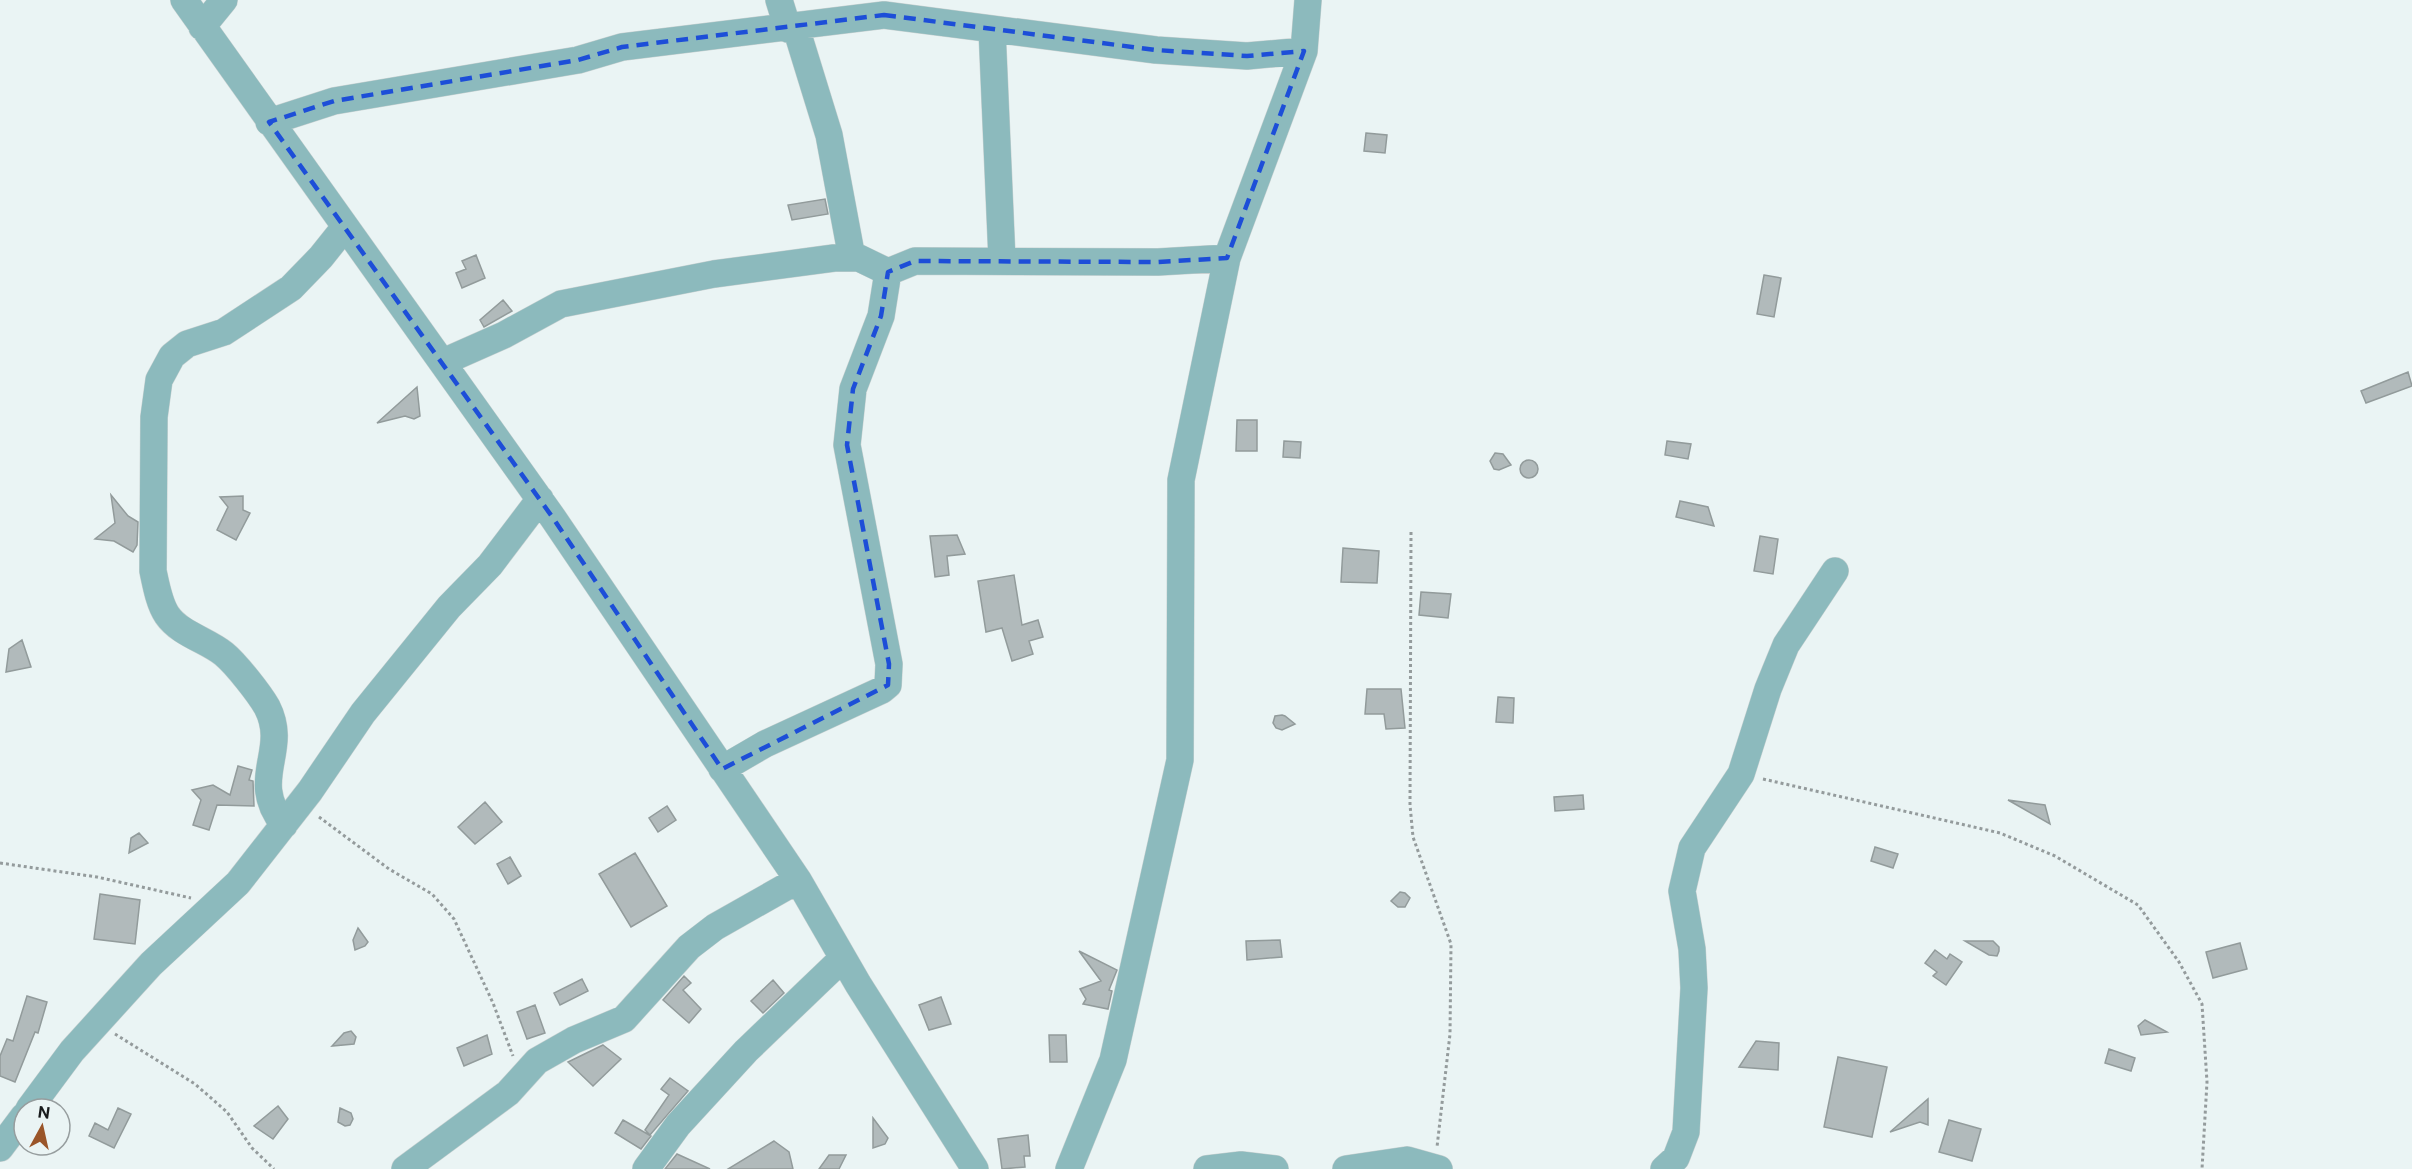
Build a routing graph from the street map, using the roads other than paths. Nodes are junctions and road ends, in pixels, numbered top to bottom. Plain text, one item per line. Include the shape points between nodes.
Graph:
1 (184, 0) edge
2 (224, 0) edge
3 (779, 0) edge
4 (1308, 0) edge
5 (202, 27) junction
6 (792, 28) junction
7 (992, 29) junction
8 (1304, 51) junction
9 (269, 122) junction
10 (345, 227) junction
11 (852, 258) junction
12 (1227, 258) junction
13 (1002, 261) junction
14 (888, 272) junction
15 (443, 362) junction
16 (540, 499) junction
17 (1835, 572) dead end
18 (722, 769) junction
19 (292, 814) junction
20 (798, 880) junction
21 (843, 958) junction
22 (38, 1097) edge
23 (12, 1132) edge
24 (0, 1148) edge
25 (1074, 1168) edge
26 (1437, 1168) edge
27 (405, 1169) edge
28 (646, 1169) edge
29 (975, 1169) edge
30 (1207, 1169) edge
31 (1275, 1169) edge
32 (1346, 1169) edge
33 (1664, 1169) edge

1 - 5 street
2 - 5 street
3 - 6 street
4 - 8 street
5 - 9 street
6 - 7 street via 884,15
6 - 9 street via 717,33 622,47 578,60 334,101
6 - 11 street via 829,135
7 - 8 street via 1156,50 1247,56
7 - 13 street
8 - 12 street
9 - 10 street
10 - 15 street
10 - 19 street via 291,288 224,332 187,344 172,356 159,380 154,417 153,571 157,592 167,615 224,654 267,707 275,748 267,793 272,810
11 - 14 street
11 - 15 street via 714,274 561,304
12 - 13 street via 1158,262
12 - 25 street via 1181,480 1180,760 1113,1060
13 - 14 street via 915,261
14 - 18 street via 881,316 854,389 847,445 889,664 888,685
15 - 16 street
16 - 18 street
16 - 19 street via 490,565 449,607 363,713
17 - 33 street via 1786,645 1741,774 1692,848 1682,891 1694,988 1686,1132 1676,1158
18 - 20 street
19 - 22 street via 238,883 151,964 72,1052
20 - 21 street
20 - 27 street via 715,927 689,947 624,1019 537,1061 508,1093
21 - 28 street via 746,1051 678,1125
21 - 29 street
23 - 24 street
26 - 32 street via 1407,1160
30 - 31 street via 1241,1165

